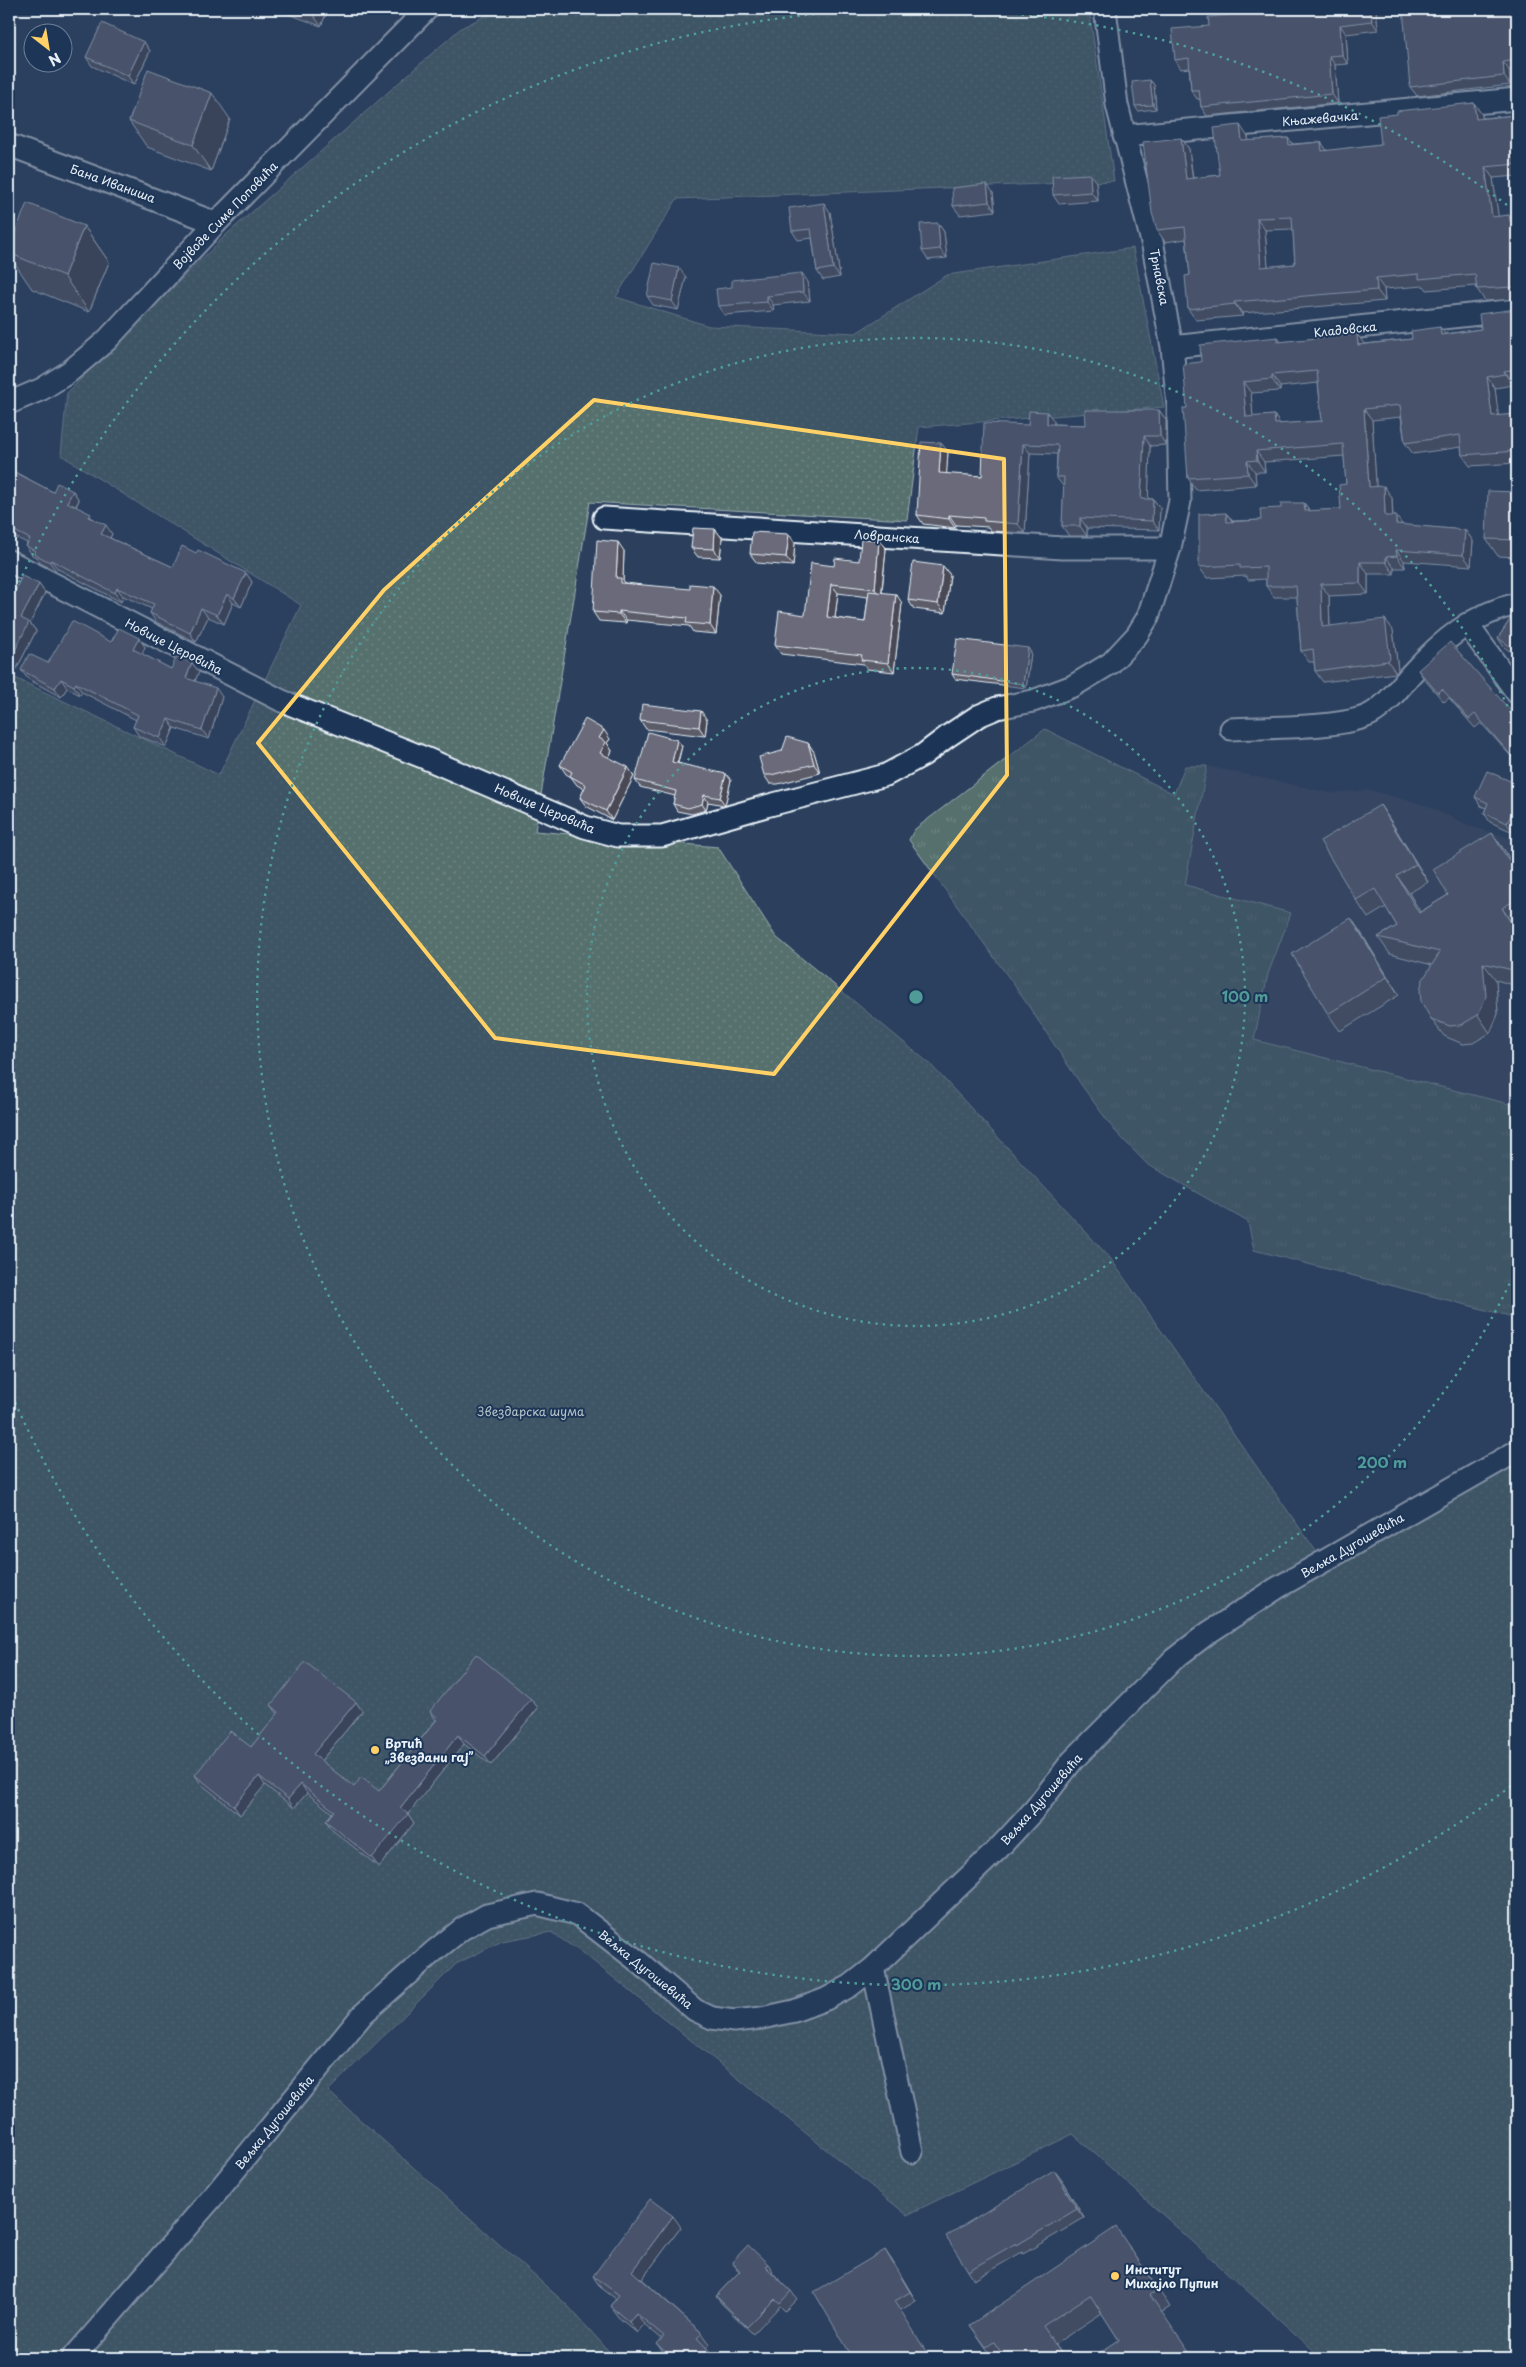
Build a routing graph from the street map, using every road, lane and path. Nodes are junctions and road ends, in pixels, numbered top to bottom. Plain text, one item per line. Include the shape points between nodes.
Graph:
1 (427, 9) edge
2 (1105, 9) edge
3 (1517, 100) edge
4 (1124, 136) junction
5 (9, 145) edge
6 (216, 223) junction
7 (1517, 310) edge
8 (1172, 347) junction
9 (11, 397) edge
10 (604, 518) dead end
11 (1170, 548) junction
12 (9, 561) edge
13 (1517, 604) edge
14 (1467, 624) junction
15 (1517, 693) edge
16 (1232, 729) dead end
17 (1517, 1451) edge
18 (873, 1968) junction
19 (912, 2152) dead end
20 (73, 2358) edge

1 - 6 street, Војводе Симе Поповића
2 - 4 street, Трнавска
3 - 4 street, Књажевачка
4 - 8 street, Трнавска via 1154,246
5 - 6 street, Бана Иваниша
6 - 9 street, Војводе Симе Поповића via 106,341 69,372 42,389
7 - 8 street, Кладовска
8 - 11 street, Трнавска via 1178,406 1180,501
10 - 11 street, Ловранска via 1062,548
11 - 12 street, Новице Церовића via 1148,617 1124,651 1093,675 1056,693 996,708 978,716 923,756 886,776 650,838 618,836 586,827 482,781 282,701
13 - 14 street
14 - 15 street
14 - 16 street via 1370,714 1345,722
17 - 18 street, Вељка Дугошевића via 1277,1588 1174,1659 1072,1761 1035,1810 998,1849
18 - 19 street
18 - 20 street, Вељка Дугошевића via 826,1999 794,2011 734,2021 695,2010 577,1914 537,1904 487,1915 462,1929 433,1952 363,2014 217,2192

